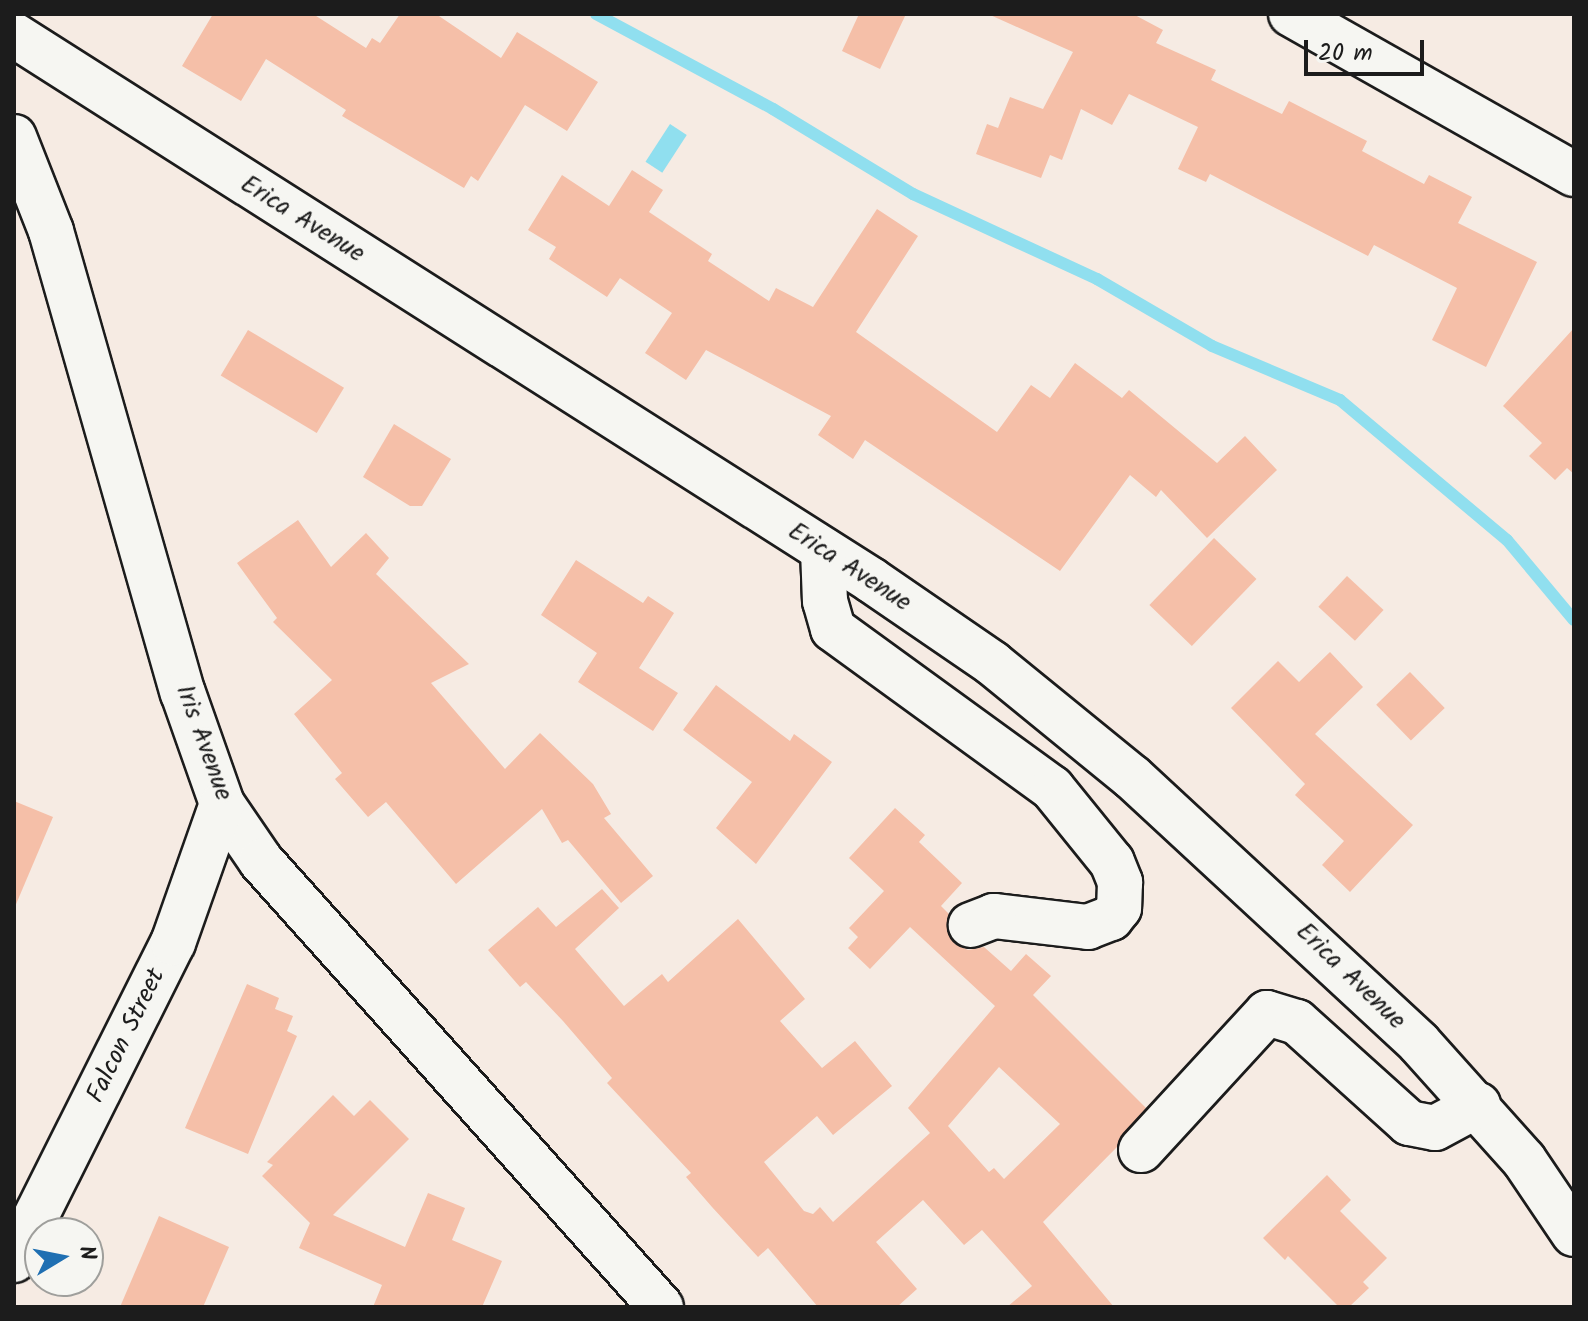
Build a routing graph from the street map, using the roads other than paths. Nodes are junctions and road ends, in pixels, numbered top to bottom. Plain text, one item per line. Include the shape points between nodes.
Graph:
1 (1291, 14) edge
2 (14, 35) edge
3 (14, 137) edge
4 (1574, 174) edge
5 (823, 550) junction
6 (222, 804) junction
7 (971, 925) dead end
8 (1478, 1105) junction
9 (1141, 1150) dead end
10 (1574, 1234) edge
11 (14, 1260) edge
12 (661, 1307) edge

1 - 4 street
2 - 5 street, Erica Avenue
3 - 6 street, Iris Avenue via 51,231 183,693
5 - 7 street via 825,601 833,629 1052,788 1112,862 1120,882 1119,908 1111,918 1088,927 994,916
5 - 8 street, Erica Avenue via 992,663 1132,777 1306,934
6 - 11 street, Falcon Street via 173,943
6 - 12 street, Iris Avenue via 261,861
8 - 9 street via 1435,1128 1409,1123 1297,1022 1267,1013
8 - 10 street, Erica Avenue

